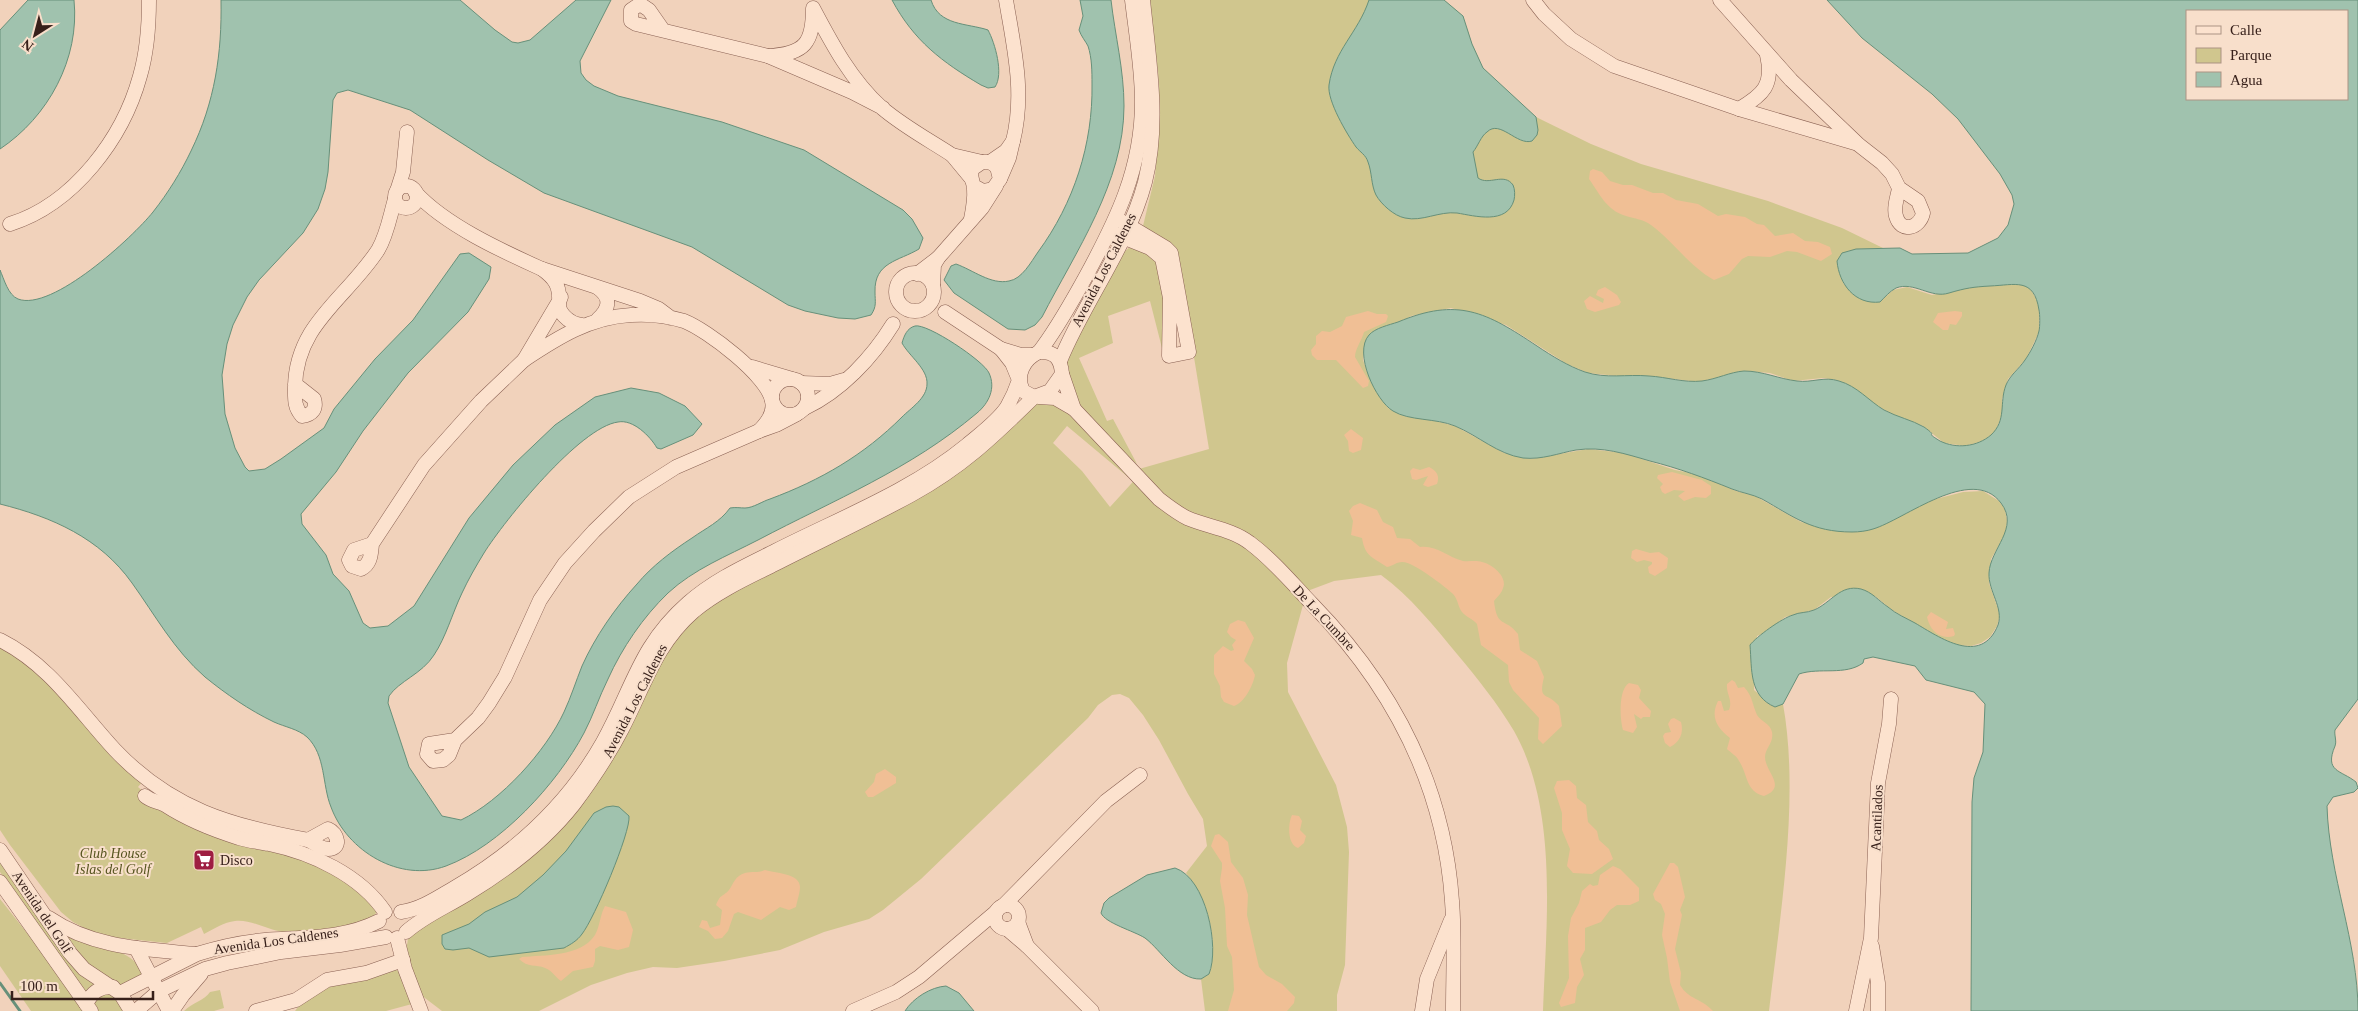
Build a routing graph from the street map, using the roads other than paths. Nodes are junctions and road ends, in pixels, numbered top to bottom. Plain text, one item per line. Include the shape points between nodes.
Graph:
1 (149, 0) edge
2 (1006, 0) edge
3 (1132, 0) edge
4 (1143, 0) edge
5 (1532, 0) edge
6 (1720, 0) edge
7 (812, 4) edge
8 (663, 30) dead end
9 (809, 40) junction
10 (830, 41) junction
11 (798, 51) junction
12 (1768, 55) junction
13 (768, 56) junction
14 (844, 63) junction
15 (807, 72) junction
16 (828, 82) junction
17 (883, 108) junction
18 (1738, 109) junction
19 (407, 132) dead end
20 (1013, 141) junction
21 (1860, 144) junction
22 (952, 155) junction
23 (986, 162) junction
24 (403, 172) junction
25 (972, 182) junction
26 (998, 182) junction
27 (1899, 188) dead end
28 (414, 190) junction
29 (396, 195) junction
30 (431, 206) junction
31 (409, 208) junction
32 (1116, 218) junction
33 (971, 219) junction
34 (389, 221) junction
35 (10, 224) dead end
36 (1109, 232) junction
37 (1126, 232) junction
38 (938, 258) junction
39 (542, 269) junction
40 (917, 274) junction
41 (584, 284) junction
42 (598, 288) junction
43 (933, 290) junction
44 (898, 299) junction
45 (559, 301) junction
46 (918, 310) junction
47 (945, 312) junction
48 (671, 318) junction
49 (598, 319) junction
50 (1176, 321) dead end
51 (893, 324) junction
52 (582, 326) junction
53 (1002, 349) junction
54 (1036, 354) junction
55 (524, 360) junction
56 (746, 365) junction
57 (1061, 368) junction
58 (844, 380) junction
59 (1020, 380) junction
60 (796, 381) junction
61 (295, 384) dead end
62 (1036, 397) junction
63 (772, 400) junction
64 (1074, 409) junction
65 (801, 411) junction
66 (759, 431) junction
67 (372, 544) dead end
68 (0, 640) edge
69 (1891, 699) dead end
70 (455, 740) dead end
71 (1140, 775) dead end
72 (145, 796) dead end
73 (308, 840) dead end
74 (0, 850) edge
75 (1028, 879) junction
76 (0, 882) edge
77 (1000, 908) junction
78 (401, 912) junction
79 (1453, 915) junction
80 (45, 916) junction
81 (382, 917) junction
82 (1012, 923) junction
83 (969, 934) junction
84 (396, 936) junction
85 (1871, 938) junction
86 (136, 948) junction
87 (197, 954) junction
88 (402, 960) junction
89 (205, 969) junction
90 (151, 977) junction
91 (116, 990) junction
92 (159, 991) junction
93 (292, 1005) edge
94 (89, 1007) edge
95 (131, 1011) edge
96 (136, 1011) edge
97 (171, 1011) edge
98 (256, 1011) edge
99 (421, 1011) edge
100 (853, 1011) edge
101 (1092, 1011) edge
102 (1422, 1011) edge
103 (1453, 1011) edge
104 (1856, 1011) edge
105 (1878, 1011) edge

1 - 35 street via 147,41 140,75 113,136 72,187 45,209
2 - 20 street via 1019,70 1019,118
3 - 32 street, Avenida Los Caldenes via 1142,78 1141,127 1130,185
4 - 37 street, Avenida Los Caldenes via 1152,129 1145,181
5 - 18 street via 1571,39 1614,66
6 - 12 street
7 - 9 street
7 - 10 street
8 - 13 street
9 - 10 street via 816,37
9 - 11 street
10 - 14 street
11 - 13 street
11 - 15 street via 799,63
12 - 18 street via 1770,72 1765,88 1759,96
12 - 21 street via 1817,106
13 - 15 street
14 - 16 street via 841,74
14 - 17 street via 863,89
15 - 16 street
16 - 17 street
17 - 22 street
18 - 21 street
19 - 24 street
20 - 23 street via 1006,151
20 - 26 street
21 - 27 street via 1892,174
22 - 23 street
22 - 25 street
23 - 25 street via 972,169
23 - 26 street via 999,171
24 - 28 street via 406,182
24 - 29 street
25 - 26 street via 978,189 988,191
25 - 33 street
26 - 33 street
28 - 29 street via 403,187
28 - 30 street
28 - 31 street via 416,202
29 - 31 street via 398,205
29 - 34 street
30 - 31 street
30 - 39 street via 469,232
31 - 34 street
32 - 36 street, Avenida Los Caldenes
32 - 37 street
33 - 38 street
34 - 61 street via 378,249 308,335 297,364
36 - 37 street
36 - 54 street, Avenida Los Caldenes via 1058,326
37 - 50 street via 1162,258
37 - 57 street, Avenida Los Caldenes via 1070,336
38 - 40 street
38 - 43 street via 934,265
39 - 41 street
39 - 45 street via 557,284
40 - 43 street via 926,277
40 - 44 street via 900,281
41 - 42 street
41 - 45 street via 566,290
42 - 48 street via 646,304
42 - 49 street via 604,293 608,309
43 - 46 street via 930,303
43 - 47 street
44 - 46 street via 904,308
44 - 51 street
45 - 52 street via 565,316
45 - 55 street
46 - 47 street
46 - 51 street
47 - 53 street
48 - 49 street via 632,315
48 - 56 street via 684,321 706,334
49 - 52 street
51 - 58 street via 872,354
52 - 55 street
53 - 54 street via 1010,353
53 - 59 street
54 - 57 street via 1053,354
54 - 59 street via 1023,366
55 - 67 street via 481,401 424,465
56 - 60 street
56 - 63 street via 768,386
57 - 62 street via 1055,386
57 - 64 street
58 - 60 street via 830,384
58 - 65 street via 836,390
59 - 62 street via 1023,392
59 - 78 street, Avenida Los Caldenes via 997,418 940,465 896,491 722,578 689,602 658,635 638,666 591,762 552,812 512,850 487,868 424,905
60 - 63 street via 787,379 777,384
60 - 65 street via 805,386 808,397
62 - 64 street via 1055,398
62 - 84 street, Avenida Los Caldenes via 970,458 945,476 741,581 695,610 658,652 609,754 572,806 518,859 466,895
63 - 65 street via 782,413 792,415
63 - 66 street via 770,416
64 - 79 street, De La Cumbre via 1159,499 1186,517 1237,535 1263,554 1356,652 1393,706 1418,756 1445,845
65 - 66 street via 776,426
66 - 70 street via 676,467 630,497 594,531 565,563 540,600 490,703
68 - 73 street via 50,675 115,750 174,798 232,824
69 - 85 street, Acantilados via 1878,782
71 - 75 street via 1106,801
72 - 81 street via 201,825 240,839 284,848 334,868 359,884
74 - 80 street, Avenida del Golf
75 - 77 street
75 - 82 street
76 - 94 street, Avenida del Golf
77 - 82 street via 996,919
77 - 82 street via 1014,907
77 - 83 street
78 - 81 street via 393,910
78 - 84 street via 408,923
79 - 102 street, De La Cumbre via 1427,979
79 - 103 street, De La Cumbre
80 - 86 street via 76,934
80 - 91 street, Avenida del Golf via 77,962
81 - 84 street via 380,930
81 - 87 street, Avenida Los Caldenes via 367,927 314,938 256,941
82 - 83 street via 985,926
82 - 101 street via 1027,946
83 - 100 street via 919,977 896,992
84 - 88 street
84 - 89 street, Avenida Los Caldenes via 281,952
85 - 104 street, Acantilados
85 - 105 street, Acantilados via 1877,968
86 - 87 street
86 - 90 street
87 - 90 street, Avenida Los Caldenes
88 - 93 street via 366,973 327,980
88 - 99 street
89 - 92 street, Avenida Los Caldenes
89 - 97 street
90 - 91 street, Avenida Los Caldenes
90 - 92 street
91 - 94 street, Avenida Los Caldenes via 106,987 94,992
91 - 95 street, Avenida del Golf via 127,1001
92 - 96 street, Avenida Los Caldenes
92 - 97 street
93 - 98 street

